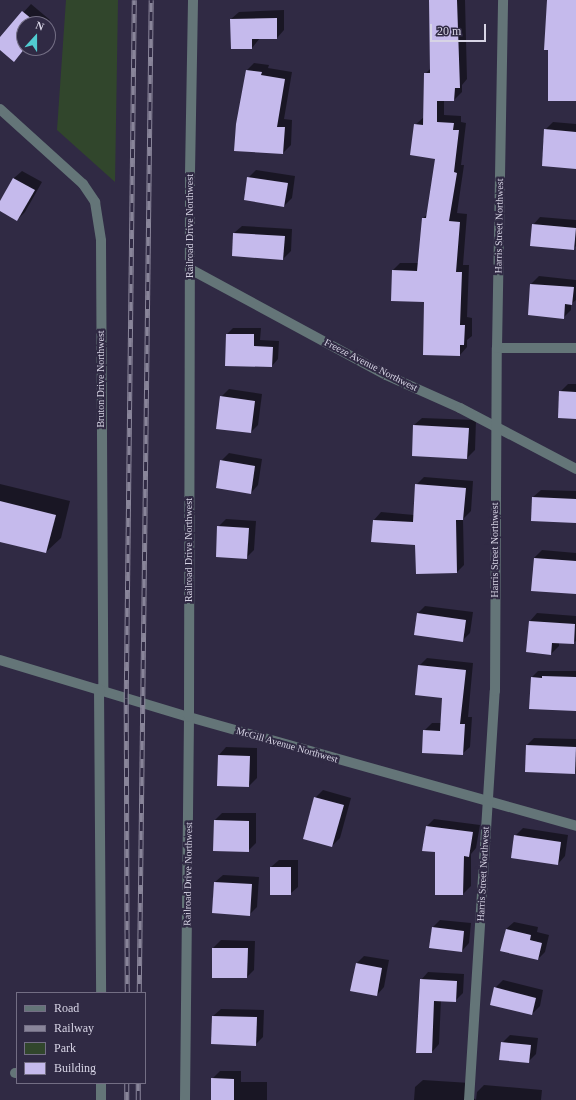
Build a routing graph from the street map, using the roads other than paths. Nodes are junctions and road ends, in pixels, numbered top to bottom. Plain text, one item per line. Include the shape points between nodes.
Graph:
1 (193, 0) edge
2 (503, 0) edge
3 (0, 109) edge
4 (190, 269) junction
5 (497, 348) junction
6 (576, 348) edge
7 (496, 427) junction
8 (576, 469) edge
9 (0, 660) edge
10 (101, 690) junction
11 (189, 717) junction
12 (488, 801) junction
13 (576, 826) edge
14 (101, 992) edge
15 (101, 1084) edge
16 (101, 1100) edge
17 (185, 1100) edge
18 (469, 1100) edge

1 - 4 street, Railroad Drive Northwest
2 - 5 street, Harris Street Northwest
3 - 10 street, Bruton Drive Northwest via 83,184 95,202 101,241
4 - 7 street, Freeze Avenue Northwest via 386,375
4 - 11 street, Railroad Drive Northwest
5 - 6 street
5 - 7 street, Harris Street Northwest
7 - 8 street, Freeze Avenue Northwest
7 - 12 street, Harris Street Northwest via 495,691
9 - 10 street, McGill Avenue Northwest
10 - 11 street, McGill Avenue Northwest
10 - 14 street, Bruton Drive Northwest
11 - 12 street, McGill Avenue Northwest
11 - 17 street, Railroad Drive Northwest
12 - 13 street, McGill Avenue Northwest
12 - 18 street, Harris Street Northwest
15 - 16 street

